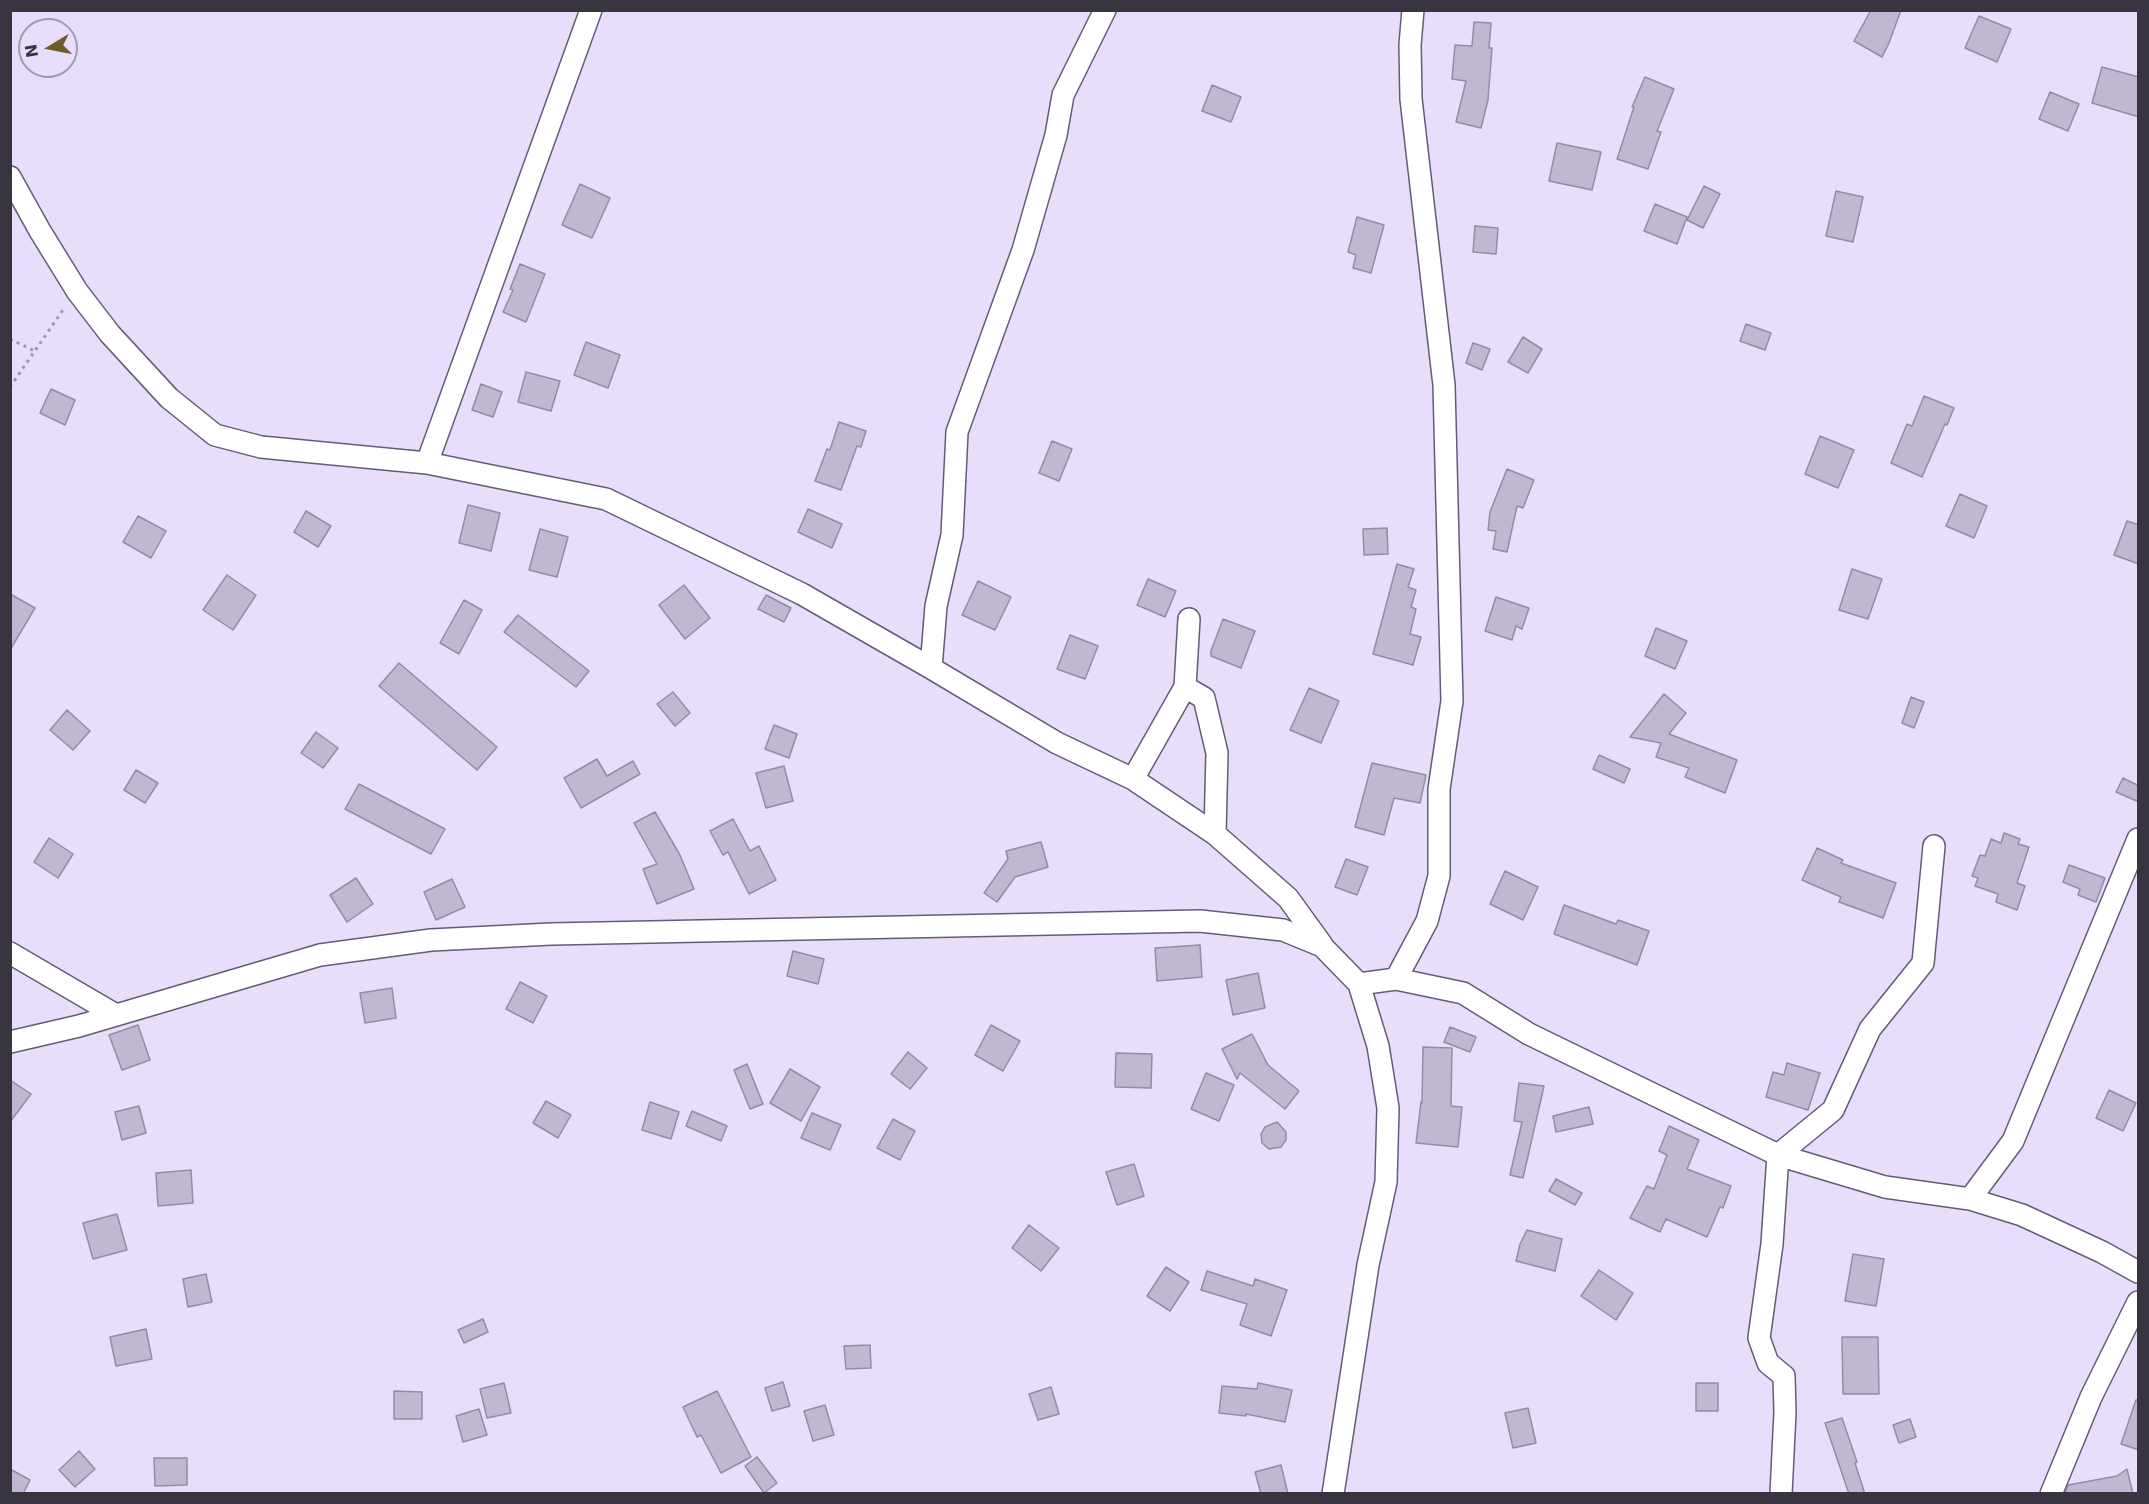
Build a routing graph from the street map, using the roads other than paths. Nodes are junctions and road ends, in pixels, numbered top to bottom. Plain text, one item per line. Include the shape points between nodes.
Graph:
1 (591, 10) edge
2 (1413, 10) edge
3 (1103, 12) edge
4 (10, 177) edge
5 (427, 463) junction
6 (1189, 620) dead end
7 (931, 668) junction
8 (1185, 687) junction
9 (1133, 779) junction
10 (1215, 834) junction
11 (2139, 839) edge
12 (1934, 846) dead end
13 (1322, 946) junction
14 (10, 953) edge
15 (1396, 979) junction
16 (1359, 984) junction
17 (116, 1015) junction
18 (10, 1042) edge
19 (1778, 1155) junction
20 (1970, 1199) junction
21 (2139, 1272) edge
22 (2139, 1302) edge
23 (1333, 1494) edge
24 (1781, 1494) edge
25 (2052, 1494) edge

1 - 5 street
2 - 15 street via 1411,99 1444,385 1452,701 1438,789 1439,876 1427,921
3 - 7 street via 1063,95 1056,135 1023,250 957,432 952,535 936,606
4 - 5 street via 77,291 110,334 169,398 214,435 261,447
5 - 7 street via 606,499 802,594
6 - 8 street
7 - 9 street via 1057,743
8 - 9 street
8 - 10 street via 1204,698 1217,753
9 - 10 street
10 - 13 street via 1288,898
11 - 20 street via 2013,1141
12 - 19 street via 1923,963 1870,1029 1833,1110
13 - 16 street
13 - 17 street via 1283,930 1200,921 551,934 431,940 321,955
14 - 17 street
15 - 16 street
15 - 19 street via 1462,993 1529,1034
16 - 23 street via 1378,1046 1388,1108 1386,1182 1368,1265
17 - 18 street
19 - 20 street via 1885,1187
19 - 24 street via 1772,1244 1759,1338 1768,1363 1784,1376
20 - 21 street via 2022,1215
22 - 25 street via 2091,1397

